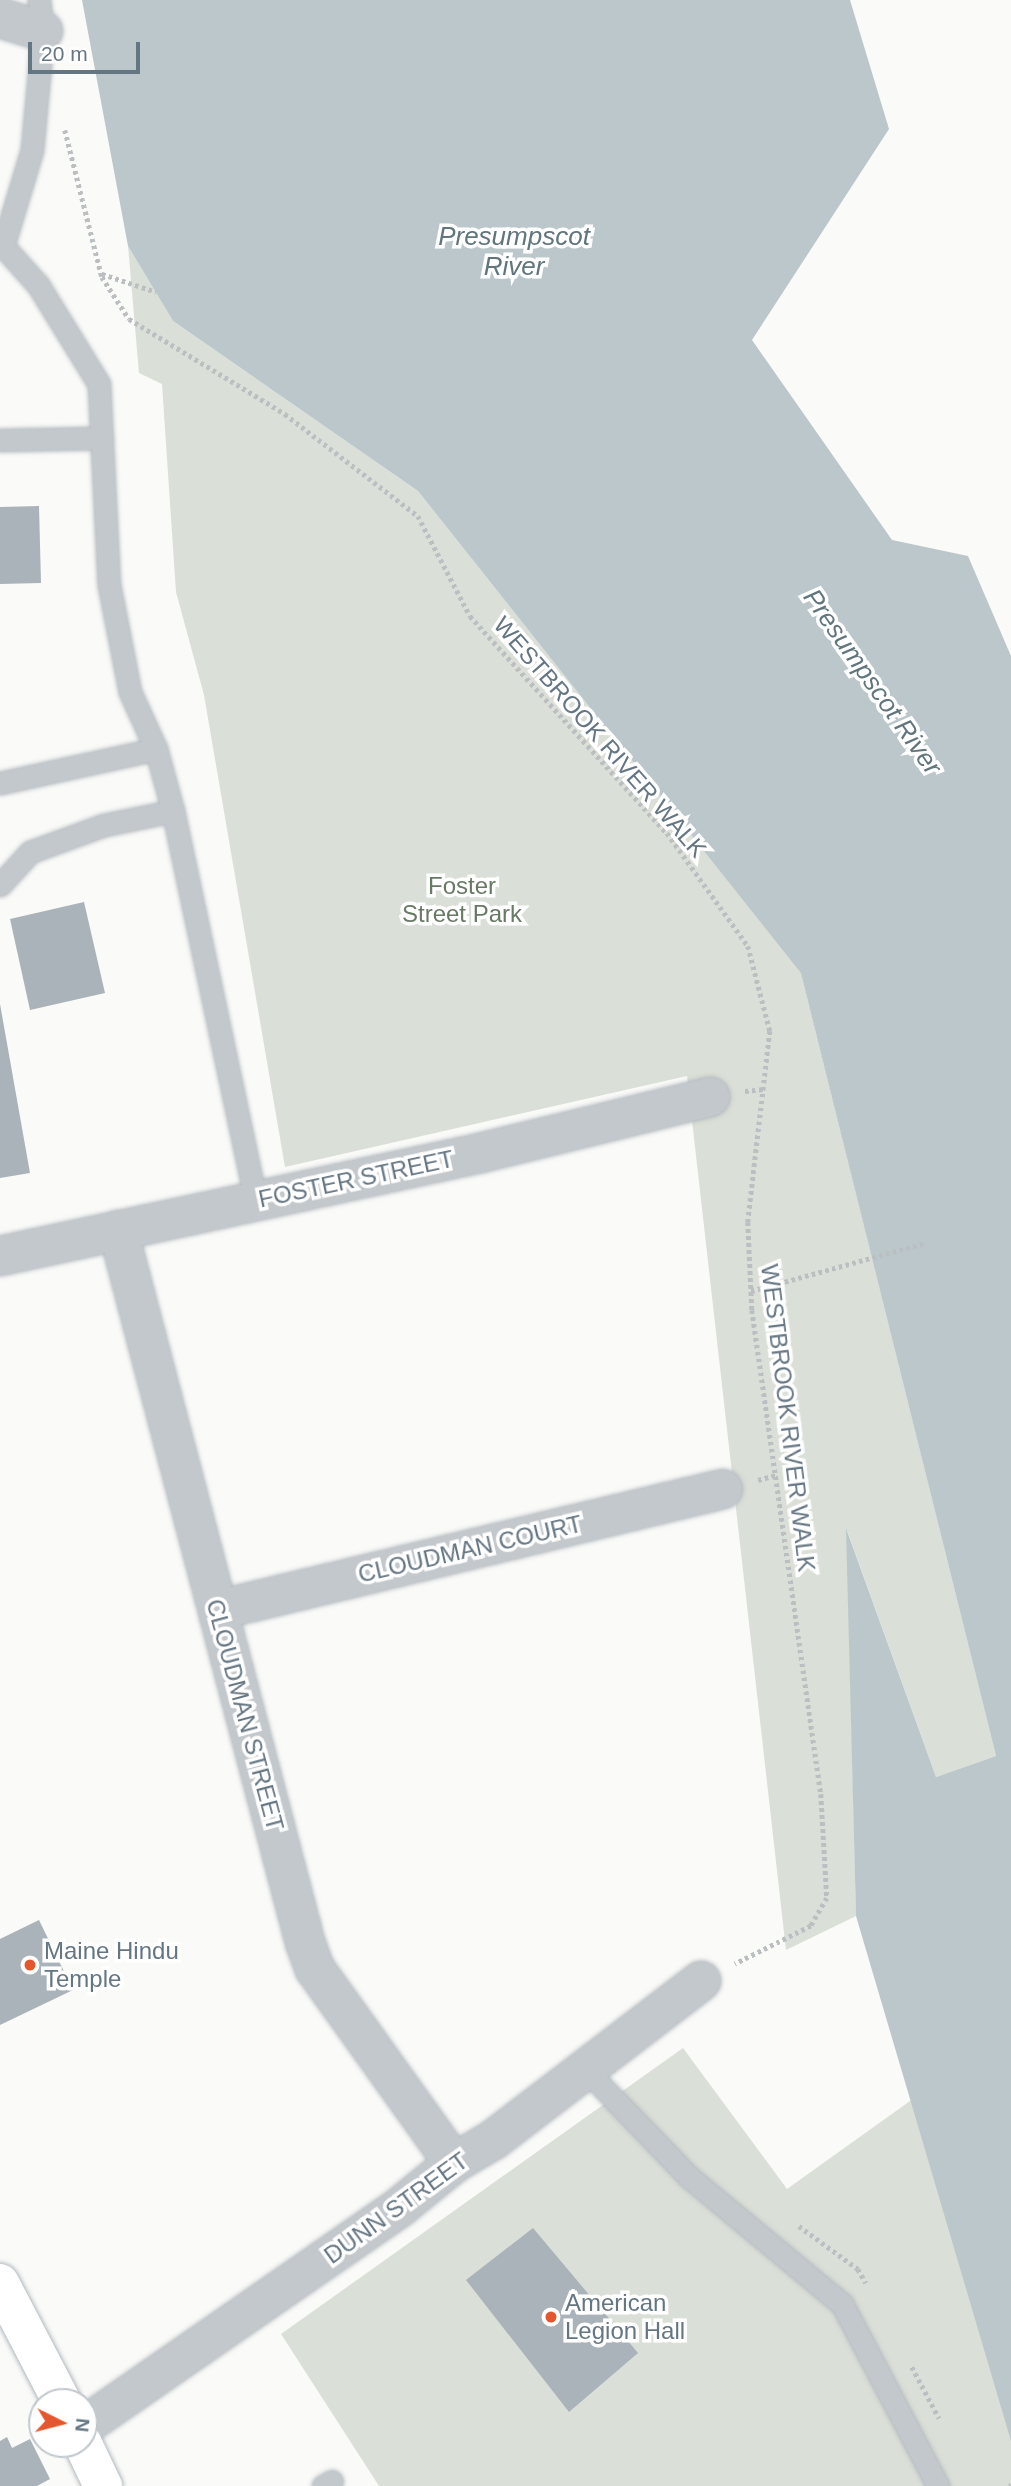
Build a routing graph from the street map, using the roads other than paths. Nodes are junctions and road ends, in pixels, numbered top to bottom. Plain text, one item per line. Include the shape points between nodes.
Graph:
1 (41, 15) edge
2 (0, 18) edge
3 (102, 438) junction
4 (0, 440) edge
5 (156, 749) junction
6 (0, 783) edge
7 (173, 811) junction
8 (0, 885) edge
9 (710, 1097) dead end
10 (256, 1201) junction
11 (118, 1230) junction
12 (0, 1256) edge
13 (723, 1489) dead end
14 (218, 1609) junction
15 (701, 1981) road end
16 (587, 2071) junction
17 (454, 2163) junction
18 (0, 2283) edge
19 (55, 2388) edge
20 (98, 2416) edge
21 (90, 2458) edge
22 (103, 2486) edge
23 (938, 2486) edge

1 - 2 street
1 - 3 lane via 32,150 3,246 38,285 99,384
3 - 4 lane
3 - 5 lane via 109,585 130,692
5 - 6 lane
5 - 7 lane
7 - 8 lane via 104,825 30,852
7 - 10 lane
9 - 10 street, FOSTER STREET
10 - 11 street, FOSTER STREET
11 - 12 street, FOSTER STREET
11 - 14 street, CLOUDMAN STREET
13 - 14 street, CLOUDMAN COURT
14 - 17 street, CLOUDMAN STREET via 315,1969
15 - 16 street, DUNN STREET
16 - 17 street, DUNN STREET
16 - 23 lane via 688,2177 842,2304
17 - 20 street, DUNN STREET via 400,2207
18 - 19 main road
21 - 22 main road

